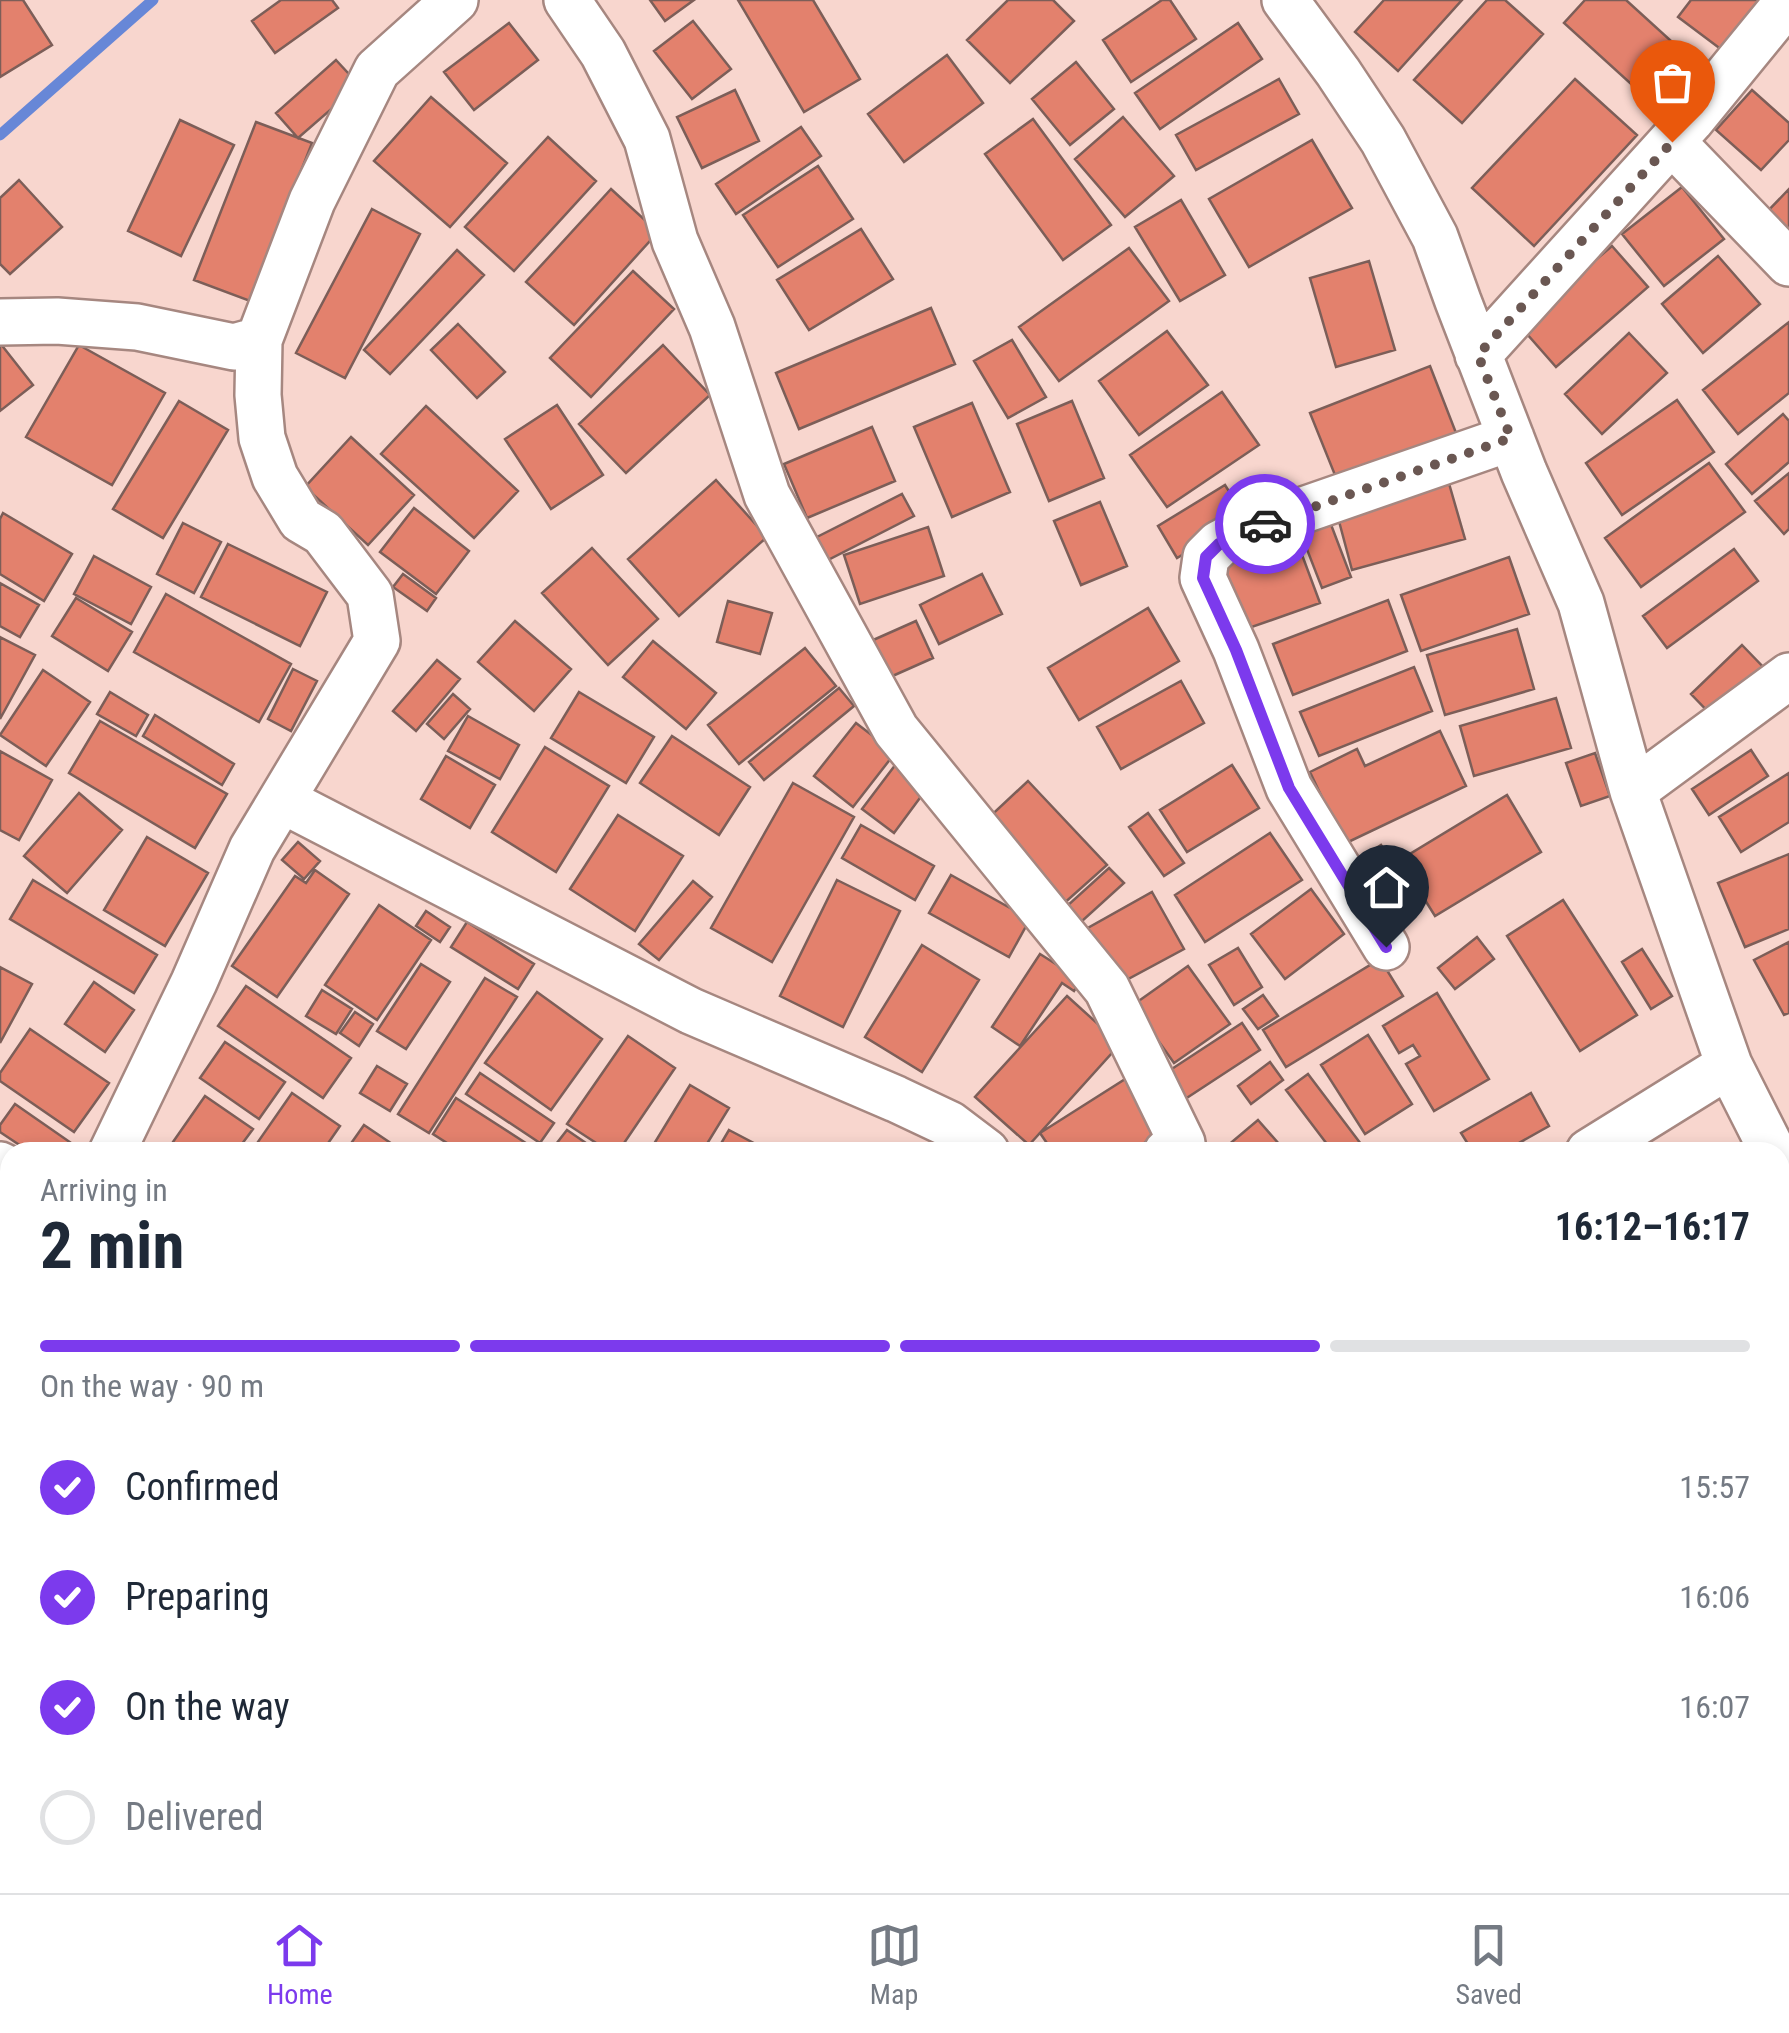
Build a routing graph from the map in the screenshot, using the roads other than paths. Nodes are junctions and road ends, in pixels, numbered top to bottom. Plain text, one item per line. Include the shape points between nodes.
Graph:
1 (454, 0) edge
2 (566, 0) edge
3 (1285, 0) edge
4 (1789, 0) edge
5 (1672, 142) junction
6 (1789, 263) edge
7 (0, 322) edge
8 (259, 340) junction
9 (1478, 355) junction
10 (1511, 438) junction
11 (1789, 676) edge
12 (1633, 791) junction
13 (282, 800) junction
14 (1386, 947) dead end
15 (1729, 1065) junction
16 (117, 1142) edge
17 (973, 1142) edge
18 (1182, 1142) edge
19 (1605, 1142) edge
20 (1768, 1142) edge

1 - 8 street via 378,70 312,201
2 - 18 street via 603,53 647,138 675,241 712,327 767,496 896,730 1107,989
3 - 9 street via 1383,140 1436,237
4 - 5 street
5 - 6 street
5 - 9 street
7 - 8 street via 137,327 234,347
8 - 13 street via 262,438 275,476 301,520 324,533 370,595 378,641
9 - 10 street
10 - 12 street via 1581,603
10 - 14 street via 1244,531 1206,557 1203,578 1289,788
11 - 12 street
12 - 15 street
13 - 16 street via 252,849
13 - 17 street via 691,1011 896,1098
15 - 19 street
15 - 20 street

